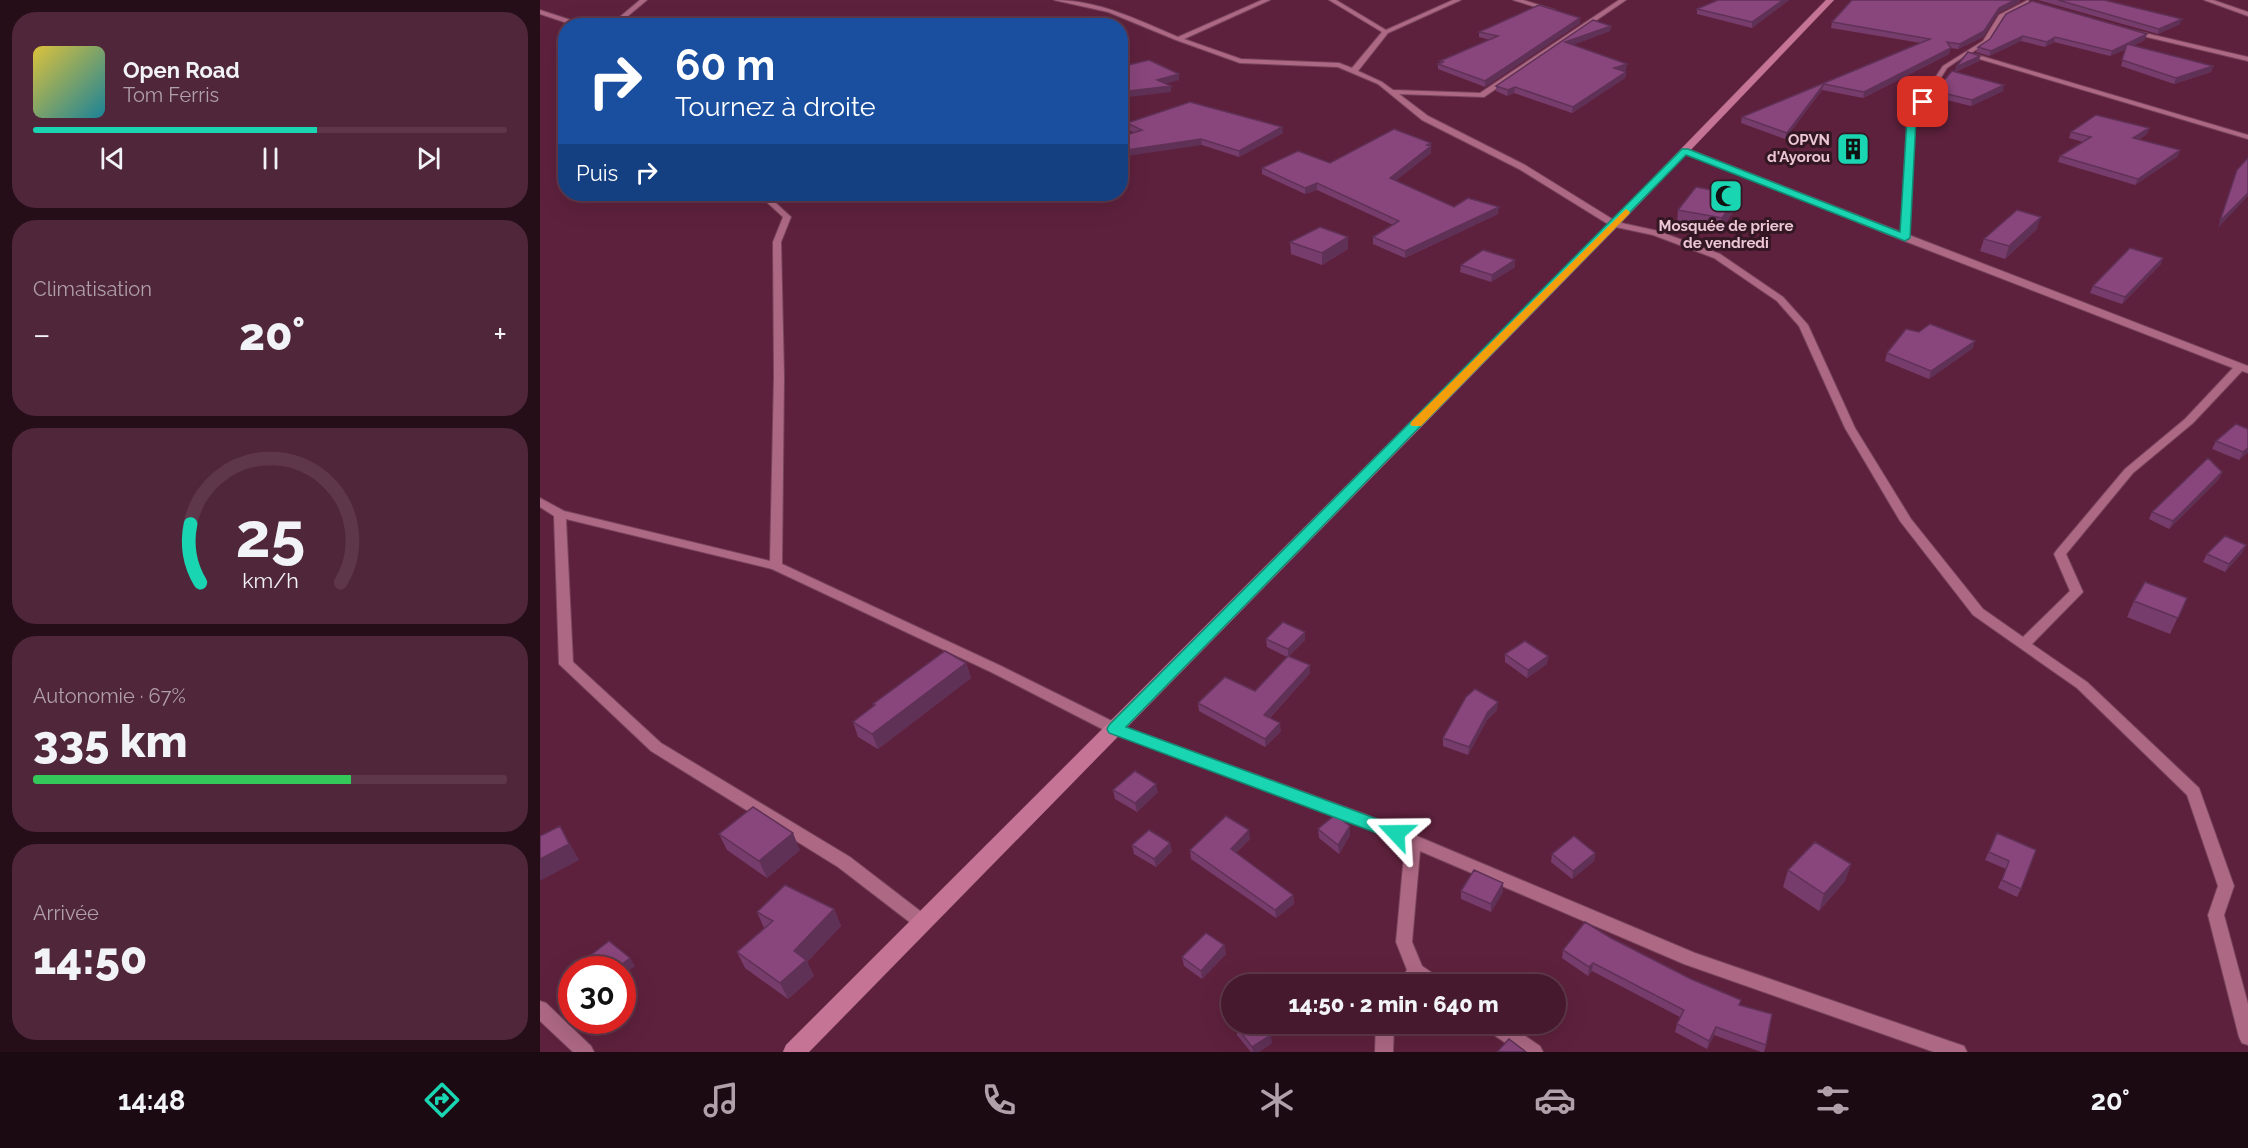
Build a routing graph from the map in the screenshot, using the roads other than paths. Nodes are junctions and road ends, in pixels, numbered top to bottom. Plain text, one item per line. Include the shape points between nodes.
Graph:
1 (644, 0) edge
2 (1057, 0) edge
3 (1267, 0) edge
4 (1332, 0) edge
5 (1458, 0) edge
6 (1516, 0) edge
7 (1623, 0) edge
8 (1830, 0) edge
9 (2207, 0) edge
10 (2026, 1) edge
11 (2036, 5) edge
12 (540, 12) edge
13 (1559, 13) edge
14 (2248, 14) edge
15 (559, 18) edge
16 (622, 18) edge
17 (1580, 19) edge
18 (1591, 22) junction
19 (2123, 29) edge
20 (1386, 32) junction
21 (1178, 39) junction
22 (1965, 53) junction
23 (2248, 59) edge
24 (1353, 72) junction
25 (1391, 92) junction
26 (2248, 136) edge
27 (1685, 151) junction
28 (770, 201) edge
29 (1614, 224) junction
30 (1905, 238) junction
31 (2244, 368) edge
32 (540, 502) edge
33 (560, 514) junction
34 (776, 566) junction
35 (2024, 644) junction
36 (1115, 729) junction
37 (1413, 840) junction
38 (922, 922) junction
39 (1410, 974) edge
40 (540, 1009) edge
41 (1384, 1034) edge
42 (1507, 1034) edge
43 (2248, 1036) edge
44 (585, 1052) edge
45 (794, 1052) edge
46 (1383, 1052) edge
47 (1534, 1052) edge
48 (1958, 1052) edge

1 - 16 street
2 - 21 street via 1110,10
3 - 21 street
4 - 20 street
5 - 20 street
6 - 13 street
7 - 18 street
8 - 27 main road
9 - 14 street
10 - 11 street
10 - 22 street via 2001,16 1985,42
12 - 15 street
17 - 18 street
18 - 25 street via 1481,95
19 - 23 street
20 - 24 street
21 - 24 street via 1240,61 1339,65
22 - 26 street
22 - 30 street via 1945,67 1911,119
24 - 25 street
25 - 29 street via 1425,118 1522,167
27 - 29 main road
27 - 30 street
28 - 34 street via 787,217 777,242
29 - 35 street via 1655,233 1717,256 1780,299 1803,325 1851,428 1906,521 1978,612
29 - 36 main road
30 - 31 street
31 - 35 street via 2129,471 2060,554 2077,592
32 - 33 street
33 - 34 street
33 - 38 street via 566,664 656,747 844,862
34 - 36 street
35 - 43 street via 2082,685 2194,792 2226,886 2216,915
36 - 37 street
36 - 38 main road
37 - 39 street via 1404,942
37 - 48 street via 1690,959
38 - 45 main road
40 - 44 street
41 - 46 street
42 - 47 street

